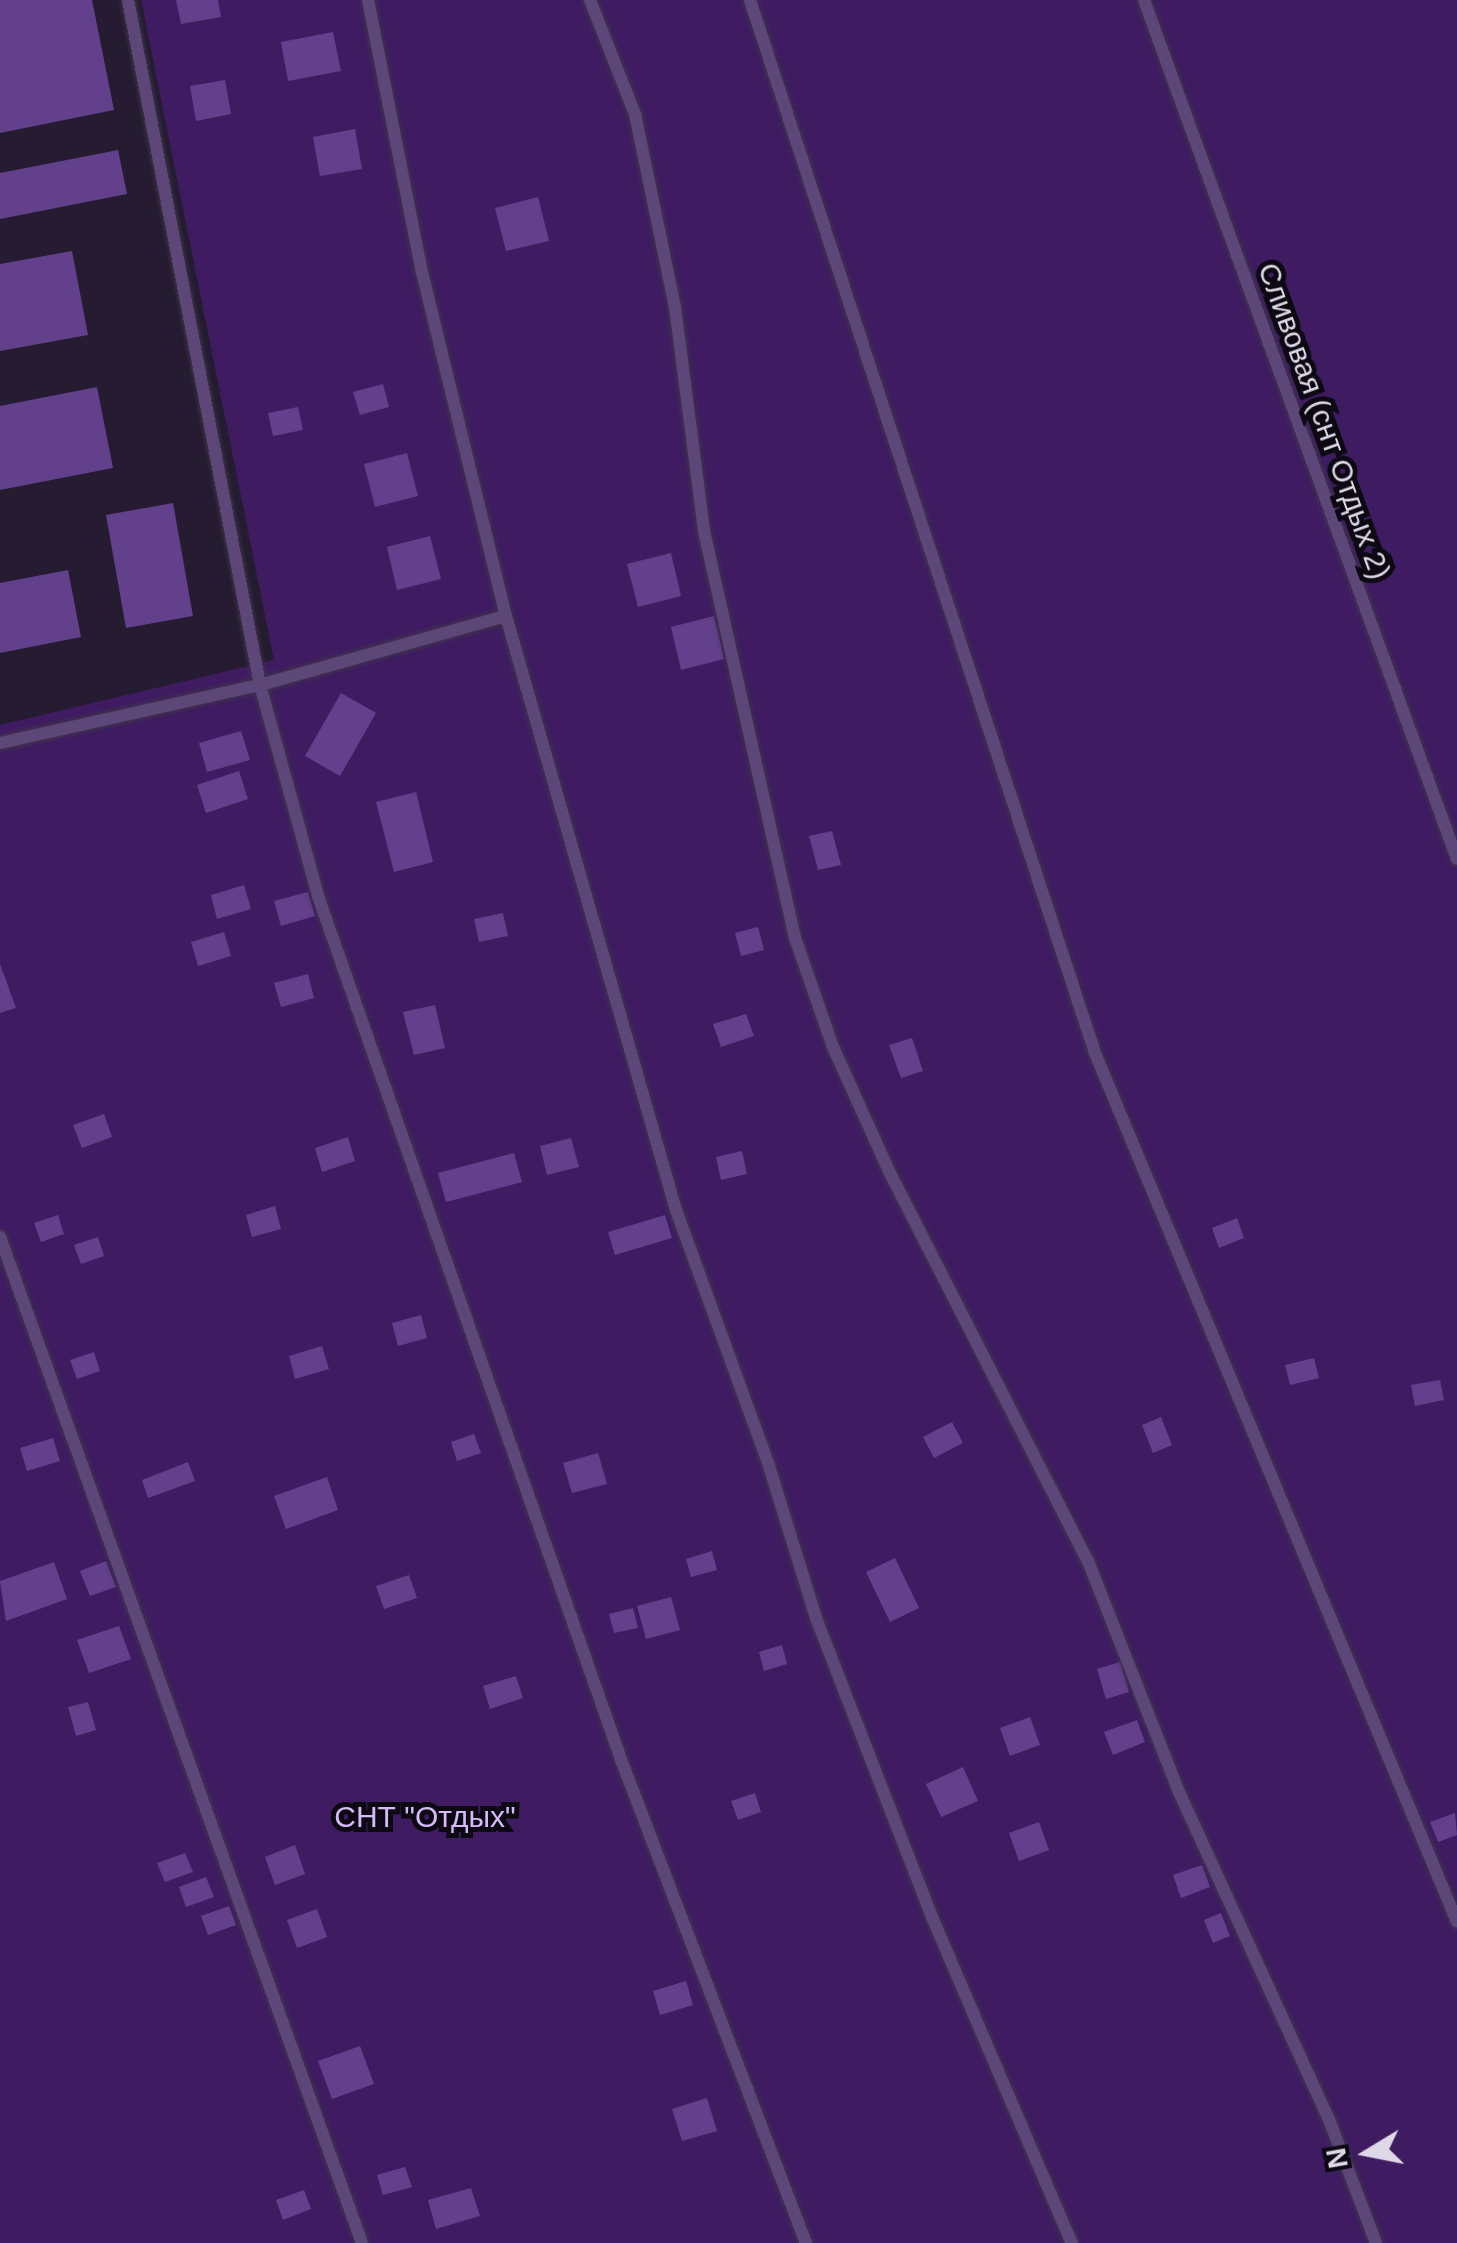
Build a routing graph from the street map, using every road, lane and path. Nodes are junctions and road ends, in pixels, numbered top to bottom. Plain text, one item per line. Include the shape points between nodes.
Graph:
1 (128, 0) edge
2 (368, 0) edge
3 (590, 0) edge
4 (750, 0) edge
5 (1144, 0) edge
6 (506, 616) junction
7 (260, 685) junction
8 (0, 743) edge
9 (1457, 859) edge
10 (0, 1237) edge
11 (1457, 1922) edge
12 (362, 2243) edge
13 (806, 2243) edge
14 (1072, 2243) edge
15 (1376, 2243) edge

1 - 7 lane
2 - 6 lane via 422,272
3 - 15 lane via 635,114 676,307 704,531 794,938 833,1047 890,1173 1088,1561 1180,1792 1330,2122
4 - 11 lane via 1096,1052
5 - 9 lane, Сливовая (снт Отдых 2)
6 - 7 lane
6 - 14 lane via 676,1210 816,1618 932,1917
7 - 8 lane
7 - 13 lane via 318,896 391,1113 622,1762
10 - 12 lane

